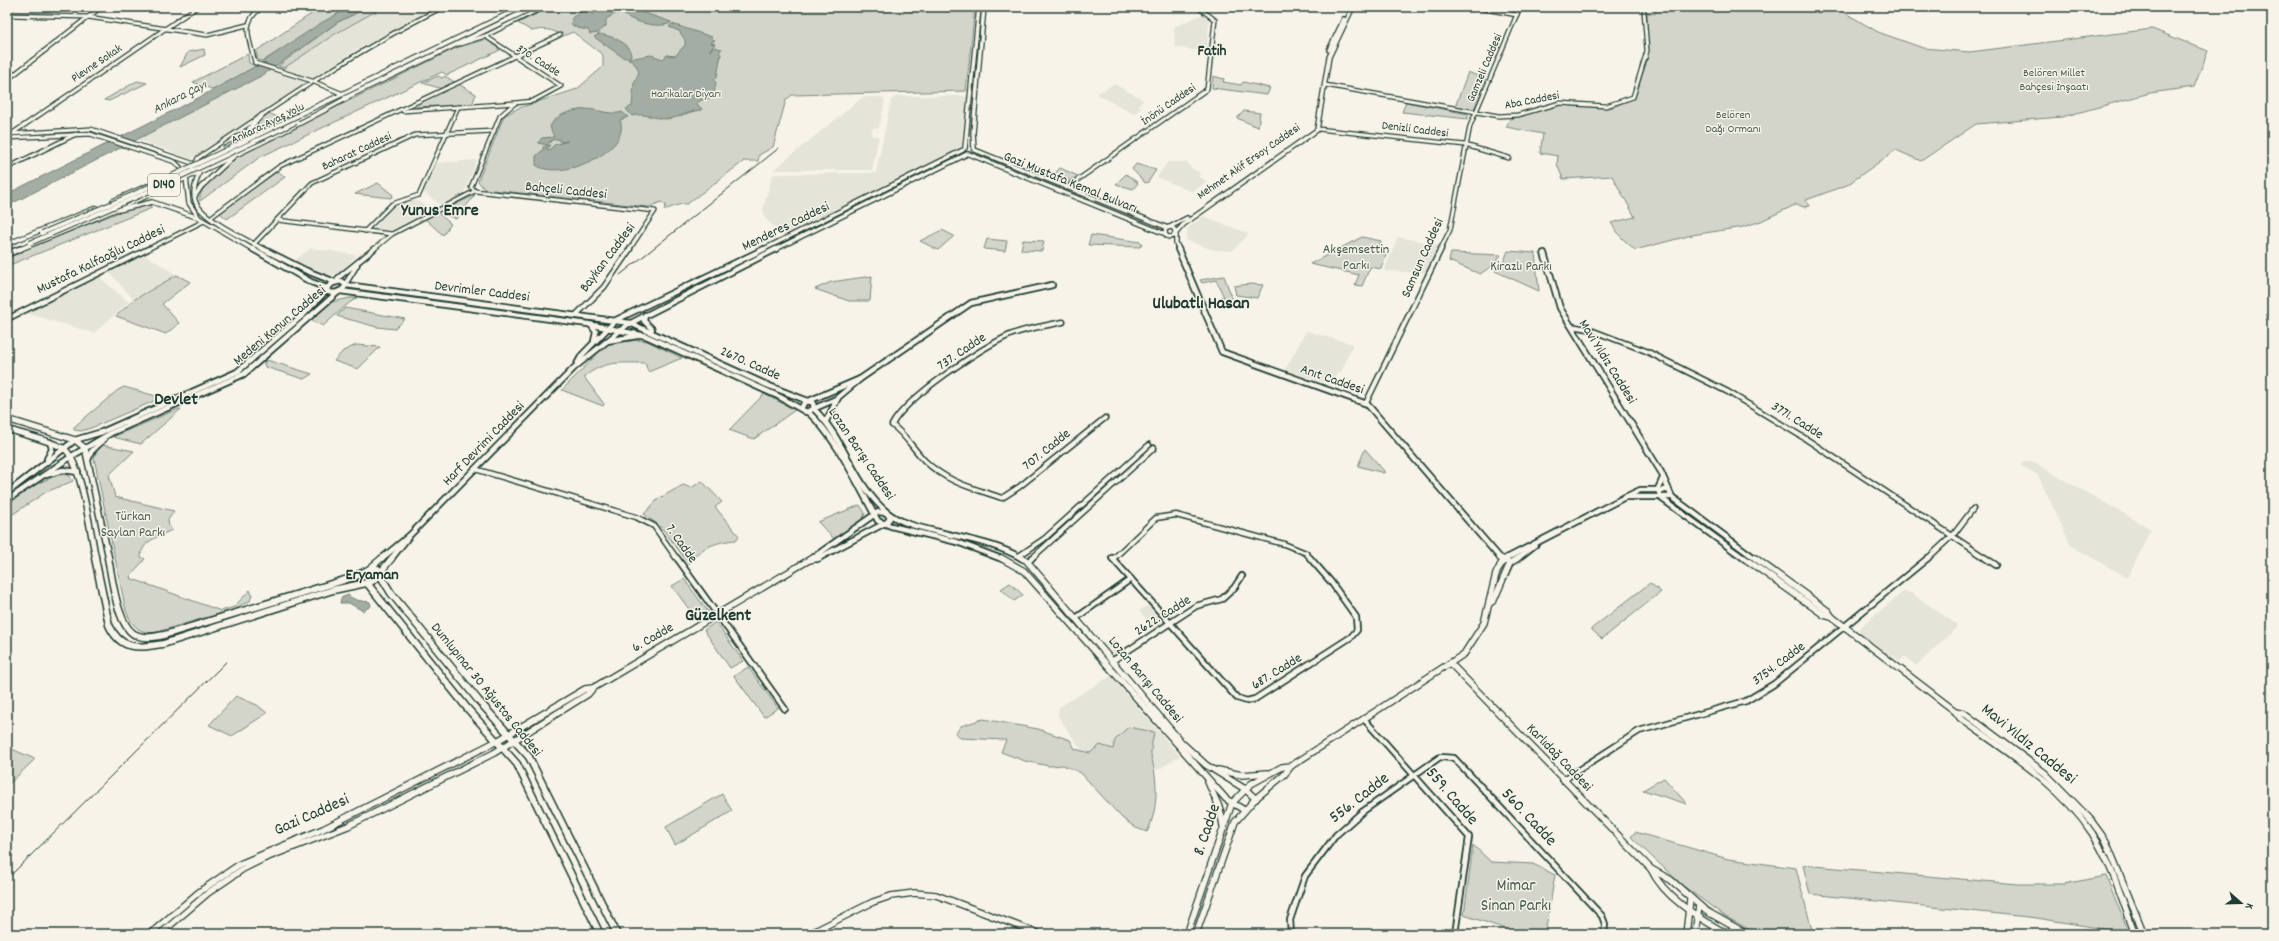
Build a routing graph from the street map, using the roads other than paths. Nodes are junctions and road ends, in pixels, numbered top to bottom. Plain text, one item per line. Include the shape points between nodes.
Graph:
1 (13, 7) edge
2 (101, 7) edge
3 (197, 7) edge
4 (262, 7) edge
5 (443, 7) edge
6 (522, 7) edge
7 (534, 7) edge
8 (544, 7) edge
9 (979, 7) edge
10 (984, 7) edge
11 (1198, 7) edge
12 (1350, 7) edge
13 (1353, 7) edge
14 (1474, 7) edge
15 (1520, 7) edge
16 (1644, 11) dead end
17 (7, 14) edge
18 (1517, 15) junction
19 (88, 17) junction
20 (247, 25) junction
21 (164, 29) junction
22 (560, 35) dead end
23 (485, 36) junction
24 (454, 46) junction
25 (514, 57) junction
26 (7, 80) edge
27 (312, 81) junction
28 (1325, 86) junction
29 (345, 96) junction
30 (515, 103) junction
31 (458, 107) junction
32 (400, 111) junction
33 (1475, 113) junction
34 (262, 115) junction
35 (1316, 128) junction
36 (85, 129) junction
37 (265, 129) junction
38 (494, 131) junction
39 (77, 133) junction
40 (446, 133) junction
41 (7, 136) edge
42 (255, 144) junction
43 (1465, 145) junction
44 (964, 149) junction
45 (975, 149) junction
46 (218, 152) junction
47 (968, 154) junction
48 (227, 157) junction
49 (1509, 158) dead end
50 (195, 164) junction
51 (7, 168) edge
52 (182, 170) junction
53 (200, 170) junction
54 (186, 177) junction
55 (160, 179) junction
56 (169, 185) junction
57 (1066, 188) junction
58 (475, 191) junction
59 (194, 198) junction
60 (116, 211) junction
61 (655, 211) joint
62 (199, 218) junction
63 (210, 218) junction
64 (277, 220) junction
65 (204, 221) junction
66 (1168, 228) junction
67 (365, 231) junction
68 (1176, 232) junction
69 (1163, 233) junction
70 (392, 234) junction
71 (1167, 236) junction
72 (30, 243) junction
73 (778, 243) junction
74 (1176, 243) junction
75 (254, 244) junction
76 (7, 246) edge
77 (782, 246) junction
78 (7, 253) edge
79 (1544, 253) dead end
80 (361, 259) junction
81 (336, 282) junction
82 (346, 284) junction
83 (1052, 285) dead end
84 (327, 289) junction
85 (339, 292) junction
86 (647, 313) junction
87 (576, 315) junction
88 (7, 319) edge
89 (616, 320) junction
90 (1063, 322) dead end
91 (630, 323) junction
92 (591, 325) junction
93 (1571, 326) junction
94 (608, 328) junction
95 (619, 331) junction
96 (657, 333) junction
97 (646, 336) junction
98 (604, 343) junction
99 (591, 346) junction
100 (245, 366) junction
101 (575, 367) junction
102 (252, 368) junction
103 (860, 379) junction
104 (839, 396) junction
105 (809, 402) junction
106 (1366, 403) junction
107 (801, 409) junction
108 (814, 409) junction
109 (808, 412) junction
110 (1105, 418) dead end
111 (7, 419) edge
112 (826, 421) junction
113 (7, 429) edge
114 (111, 433) junction
115 (75, 440) junction
116 (50, 442) junction
117 (1149, 446) dead end
118 (64, 448) junction
119 (85, 448) junction
120 (1154, 448) dead end
121 (72, 456) junction
122 (89, 458) junction
123 (45, 463) junction
124 (475, 469) junction
125 (78, 472) junction
126 (39, 478) junction
127 (1663, 478) junction
128 (1658, 489) junction
129 (1669, 490) junction
130 (7, 493) edge
131 (1625, 497) junction
132 (1672, 497) junction
133 (1002, 498) joint
134 (1661, 498) junction
135 (7, 500) edge
136 (1973, 509) dead end
137 (887, 513) junction
138 (874, 517) junction
139 (883, 525) junction
140 (1954, 534) junction
141 (409, 536) junction
142 (1536, 544) junction
143 (1019, 556) junction
144 (809, 560) junction
145 (1503, 560) junction
146 (1028, 562) junction
147 (1012, 563) junction
148 (1510, 564) junction
149 (1764, 564) junction
150 (1996, 565) dead end
151 (1759, 568) junction
152 (1020, 569) junction
153 (366, 571) junction
154 (380, 574) junction
155 (1242, 576) dead end
156 (1131, 579) junction
157 (366, 583) junction
158 (1490, 603) junction
159 (259, 605) junction
160 (259, 612) junction
161 (717, 615) junction
162 (1832, 617) junction
163 (1076, 618) junction
164 (1170, 624) junction
165 (1845, 627) junction
166 (1112, 661) junction
167 (1450, 664) junction
168 (593, 688) junction
169 (785, 709) dead end
170 (1955, 710) junction
171 (1364, 719) junction
172 (508, 734) junction
173 (497, 741) junction
174 (514, 741) junction
175 (504, 748) junction
176 (1291, 766) junction
177 (1212, 768) junction
178 (1274, 772) junction
179 (1414, 775) junction
180 (1206, 777) junction
181 (1563, 780) junction
182 (1245, 789) junction
183 (1256, 799) junction
184 (1232, 803) junction
185 (1244, 810) junction
186 (358, 812) junction
187 (2085, 814) junction
188 (2079, 817) junction
189 (360, 821) junction
190 (1222, 832) junction
191 (1651, 869) junction
192 (232, 872) junction
193 (1690, 900) junction
194 (1699, 906) junction
195 (1689, 909) junction
196 (1698, 916) junction
197 (150, 934) edge
198 (160, 934) edge
199 (600, 934) edge
200 (617, 934) edge
201 (809, 934) edge
202 (1040, 934) edge
203 (1187, 934) edge
204 (1196, 934) edge
205 (1291, 934) edge
206 (1455, 934) edge
207 (1604, 934) edge
208 (1686, 934) edge
209 (1695, 934) edge
210 (1727, 934) edge
211 (1747, 934) edge
212 (2135, 934) edge
213 (2144, 934) edge

1 - 17 street
2 - 19 street
3 - 21 street, Plevne Sokak
4 - 20 street via 251,15
5 - 27 street via 373,43
6 - 29 highway, Ankara-Ayaş Yolu / D140
7 - 24 highway, Ankara-Ayaş Yolu / D140
8 - 23 street
9 - 44 main road via 967,142
10 - 45 main road via 972,133
11 - 57 street, İnönü Caddesi via 1215,20 1207,89
12 - 35 main road, Mehmet Akif Ersoy Caddesi via 1326,57
13 - 28 main road, Mehmet Akif Ersoy Caddesi via 1330,56
14 - 18 street
15 - 18 street, Gamzeli Caddesi
16 - 33 street, Aba Caddesi via 1647,52 1633,97 1606,106 1560,103 1510,116
17 - 19 street
18 - 33 street, Gamzeli Caddesi
19 - 21 street
19 - 26 street
20 - 21 street via 207,34
20 - 27 street via 255,63
21 - 41 street, Plevne Sokak
22 - 25 street
23 - 24 street
23 - 25 street, 370. Cadde
24 - 29 highway, Ankara-Ayaş Yolu / D140
25 - 30 street, 370. Cadde via 561,86 534,100
25 - 32 street
27 - 29 street
27 - 34 street
28 - 33 street, Aba Caddesi
28 - 35 main road, Mehmet Akif Ersoy Caddesi
29 - 37 highway
29 - 42 highway
29 - 72 highway, Ankara-Ayaş Yolu / D140, bridge via 139,196
29 - 76 highway, Ankara-Ayaş Yolu / D140, bridge via 132,195
30 - 31 street
30 - 38 street via 500,116
31 - 32 street
31 - 40 street
32 - 63 street via 280,166
33 - 43 street, Samsun Caddesi
34 - 37 highway via 249,129 254,132
34 - 50 street
35 - 43 street, Denizli Caddesi
35 - 66 main road, Mehmet Akif Ersoy Caddesi via 1187,218
35 - 68 main road, Mehmet Akif Ersoy Caddesi
36 - 39 street
36 - 41 street
36 - 50 street via 117,137
37 - 46 highway
38 - 40 street, Baharat Caddesi
38 - 58 street via 471,187
39 - 41 street
39 - 51 street
39 - 52 street via 90,134 175,162
40 - 64 street, Baharat Caddesi via 412,136 312,183
40 - 67 street via 419,196 392,204
42 - 48 highway
42 - 59 main road via 226,162 201,187
43 - 49 street, Denizli Caddesi
43 - 106 street, Samsun Caddesi via 1450,230
44 - 45 main road
44 - 47 main road
44 - 73 main road, Menderes Caddesi
45 - 47 main road, Menderes Caddesi via 974,153
45 - 57 main road, Gazi Mustafa Kemal Bulvarı
46 - 48 highway via 213,156 214,159
46 - 50 highway
47 - 69 main road, Gazi Mustafa Kemal Bulvarı
47 - 77 main road, Menderes Caddesi
48 - 53 highway
50 - 52 highway
50 - 53 highway via 200,166
52 - 54 highway
52 - 55 highway
53 - 54 highway
53 - 59 main road
54 - 56 highway
54 - 62 main road via 189,202
55 - 56 highway via 169,179
55 - 76 highway
56 - 60 highway
57 - 66 main road, Gazi Mustafa Kemal Bulvarı
58 - 61 street, Bahçeli Caddesi
58 - 70 street
59 - 63 main road via 194,202
60 - 62 main road via 152,202
60 - 72 highway
61 - 87 street, Baykan Caddesi via 604,287
62 - 65 main road
63 - 75 main road
64 - 67 street
64 - 75 street, Baharat Caddesi
65 - 84 main road
65 - 88 street, Mustafa Kalfaoğlu Caddesi
66 - 68 main road, Gazi Mustafa Kemal Bulvarı
66 - 69 main road, Mehmet Akif Ersoy Caddesi
67 - 70 street
68 - 71 main road, Mehmet Akif Ersoy Caddesi via 1173,236
68 - 74 main road
69 - 71 main road, Gazi Mustafa Kemal Bulvarı
70 - 80 street
71 - 74 main road, Gazi Mustafa Kemal Bulvarı
72 - 78 highway
73 - 77 main road
73 - 89 main road, Menderes Caddesi
74 - 106 main road, Anıt Caddesi via 1222,352
75 - 81 main road via 307,271
77 - 86 main road, Menderes Caddesi
79 - 93 main road, Mavi Yıldız Caddesi via 1560,308
80 - 81 street
80 - 82 street
81 - 82 main road, Devrimler Caddesi
81 - 84 main road, Medeni Kanun Caddesi
82 - 85 main road, Medeni Kanun Caddesi
82 - 87 main road, Devrimler Caddesi
83 - 103 main road via 971,303
84 - 85 main road, Devrimler Caddesi via 329,293
84 - 100 main road, Medeni Kanun Caddesi via 305,313
85 - 92 main road, Devrimler Caddesi
85 - 102 main road, Medeni Kanun Caddesi
86 - 91 main road, Menderes Caddesi
86 - 96 main road via 644,321
87 - 89 main road, Devrimler Caddesi
89 - 91 main road, Devrimler Caddesi
89 - 94 main road, Harf Devrimi Caddesi
90 - 133 street, 737. Cadde via 1004,338 968,360 899,410 892,422 892,427 903,433 911,447 949,480
91 - 95 main road, Menderes Caddesi
91 - 96 main road, 2670. Cadde
92 - 94 main road, Devrimler Caddesi
92 - 99 main road via 596,332
93 - 127 main road, Mavi Yıldız Caddesi
93 - 140 street, 3771. Cadde via 1581,327 1634,346 1686,370 1774,419
94 - 95 main road, Devrimler Caddesi
94 - 99 main road, Harf Devrimi Caddesi
95 - 97 main road, 2670. Cadde
95 - 98 main road, Harf Devrimi Caddesi
96 - 105 main road, 2670. Cadde
97 - 98 main road via 619,338
97 - 107 main road, 2670. Cadde
98 - 101 main road, Harf Devrimi Caddesi
99 - 101 main road, Harf Devrimi Caddesi
100 - 102 main road
100 - 115 main road, Medeni Kanun Caddesi via 202,389 102,432
101 - 124 main road, Harf Devrimi Caddesi
102 - 114 main road, Medeni Kanun Caddesi via 221,386
103 - 104 main road
103 - 105 main road
104 - 108 main road
104 - 112 main road
105 - 107 main road via 803,404
105 - 108 main road, Lozan Barışı Caddesi via 814,404
106 - 145 main road, Anıt Caddesi
107 - 109 main road, 2670. Cadde
108 - 109 main road
108 - 112 main road, Lozan Barışı Caddesi
109 - 138 main road, Lozan Barışı Caddesi via 819,422 832,441
110 - 133 street, 707. Cadde
111 - 115 main road
112 - 137 main road, Lozan Barışı Caddesi via 874,498
113 - 116 main road
114 - 119 main road, Medeni Kanun Caddesi
114 - 122 main road via 91,452
115 - 118 main road, Medeni Kanun Caddesi
115 - 119 main road
116 - 118 main road
116 - 123 main road via 51,451
117 - 143 street via 1044,539
118 - 121 main road
118 - 123 main road, Medeni Kanun Caddesi
119 - 121 main road, Medeni Kanun Caddesi
119 - 122 main road
120 - 146 street
121 - 125 main road
121 - 126 main road, Medeni Kanun Caddesi
122 - 159 main road via 121,617 131,633 142,637 164,635
123 - 130 main road, Medeni Kanun Caddesi
124 - 141 main road, Harf Devrimi Caddesi
124 - 161 street, 7. Cadde via 647,521 657,530
125 - 126 main road via 62,471
125 - 160 main road via 109,625 116,640 139,647 163,644
126 - 135 main road, Medeni Kanun Caddesi
127 - 128 main road
127 - 129 main road, Mavi Yıldız Caddesi
128 - 129 main road
128 - 131 main road via 1640,491
128 - 134 main road
129 - 132 main road, Mavi Yıldız Caddesi
131 - 134 main road
131 - 142 main road
132 - 134 main road
132 - 149 main road, Mavi Yıldız Caddesi
134 - 151 main road, Mavi Yıldız Caddesi
136 - 140 street, 3754. Cadde
137 - 138 main road, Lozan Barışı Caddesi via 880,512
137 - 139 main road, Lozan Barışı Caddesi via 890,518
137 - 143 main road, Lozan Barışı Caddesi via 909,523
138 - 139 main road, Lozan Barışı Caddesi
138 - 144 main road, 6. Cadde
139 - 144 main road, 6. Cadde via 858,535 816,559
139 - 147 main road, Lozan Barışı Caddesi via 924,533 994,554
140 - 150 street, 3771. Cadde
140 - 165 street, 3754. Cadde
141 - 153 main road, Harf Devrimi Caddesi
141 - 154 main road, Harf Devrimi Caddesi
142 - 145 main road via 1524,547
142 - 148 main road
143 - 146 main road, Lozan Barışı Caddesi
143 - 147 main road
144 - 161 main road, 6. Cadde
145 - 148 main road, Anıt Caddesi
145 - 158 main road
146 - 152 main road
146 - 163 main road, Lozan Barışı Caddesi
147 - 152 main road, Lozan Barışı Caddesi
148 - 158 main road via 1494,600
149 - 151 main road
149 - 162 main road, Mavi Yıldız Caddesi via 1828,611
151 - 162 main road, Mavi Yıldız Caddesi via 1824,615
152 - 180 main road, Lozan Barışı Caddesi via 1034,580
153 - 154 main road via 376,569
153 - 157 main road via 362,579
153 - 159 main road
154 - 157 main road via 374,581
154 - 172 main road, Dumlupınar 30 Ağustos Caddesi via 391,593
155 - 164 street, 2622. Cadde via 1222,599 1196,606
156 - 163 street
156 - 164 street, 687. Cadde
156 - 164 street, 687. Cadde via 1112,558 1156,518 1176,514 1284,544 1306,553 1353,612 1358,626 1352,637 1258,698 1247,701 1235,697
157 - 160 main road
157 - 173 main road, Dumlupınar 30 Ağustos Caddesi via 467,708
158 - 167 main road, 8. Cadde via 1474,642 1464,654
159 - 160 main road
161 - 168 main road, 6. Cadde
161 - 169 street, 7. Cadde
162 - 165 main road, Mavi Yıldız Caddesi
163 - 166 main road, Lozan Barışı Caddesi
164 - 166 street, 2622. Cadde
165 - 170 main road, Mavi Yıldız Caddesi
165 - 181 street, 3754. Cadde via 1774,684 1752,698 1639,731
166 - 177 main road, Lozan Barışı Caddesi via 1182,743
167 - 171 main road, 8. Cadde
167 - 181 main road, Karlıdağ Caddesi
168 - 172 main road, 6. Cadde via 585,689
168 - 174 main road, 6. Cadde via 588,694
170 - 187 main road, Mavi Yıldız Caddesi via 1964,713 2045,773
170 - 188 main road, Mavi Yıldız Caddesi via 1960,718 2047,784
171 - 176 main road, 8. Cadde
171 - 179 street, 559. Cadde
172 - 173 main road, 6. Cadde
172 - 174 main road, Dumlupınar 30 Ağustos Caddesi
173 - 175 main road, Dumlupınar 30 Ağustos Caddesi
173 - 186 main road, Gazi Caddesi
174 - 175 main road, 6. Cadde
174 - 200 main road, Dumlupınar 30 Ağustos Caddesi via 529,757
175 - 189 main road, Gazi Caddesi
175 - 199 main road, Dumlupınar 30 Ağustos Caddesi via 517,764
176 - 178 main road, 8. Cadde via 1282,767
176 - 183 main road, 8. Cadde via 1288,773
177 - 178 main road via 1242,775
177 - 182 main road, Lozan Barışı Caddesi
178 - 182 main road, 8. Cadde
179 - 205 street, 556. Cadde via 1362,812 1336,835 1305,876 1290,920
179 - 206 street, 559. Cadde via 1469,836
179 - 207 street, 560. Cadde via 1440,757 1454,758 1602,916 1605,924
180 - 184 main road, Lozan Barışı Caddesi
180 - 190 main road via 1220,809
181 - 191 main road, Karlıdağ Caddesi
182 - 183 main road, Lozan Barışı Caddesi
182 - 184 main road, 8. Cadde
183 - 185 main road, 8. Cadde
184 - 185 main road, Lozan Barışı Caddesi
184 - 190 main road, 8. Cadde
185 - 204 main road, 8. Cadde via 1230,833
186 - 189 main road
186 - 192 main road, Gazi Caddesi via 323,829 262,852
187 - 188 main road
187 - 213 main road, Mavi Yıldız Caddesi via 2106,841
188 - 212 main road, Mavi Yıldız Caddesi via 2098,844
189 - 192 main road, Gazi Caddesi
190 - 203 main road, 8. Cadde
191 - 193 main road, Karlıdağ Caddesi via 1658,871
191 - 195 main road, Karlıdağ Caddesi via 1653,877
192 - 197 main road, Gazi Caddesi via 199,892
192 - 198 main road, Gazi Caddesi
193 - 194 main road, Karlıdağ Caddesi
193 - 195 main road
194 - 196 main road
194 - 211 main road, Karlıdağ Caddesi via 1729,926
195 - 196 main road, Karlıdağ Caddesi
195 - 208 main road
196 - 209 main road
196 - 210 main road, Karlıdağ Caddesi
201 - 202 main road via 873,902 891,896 914,893 936,895

